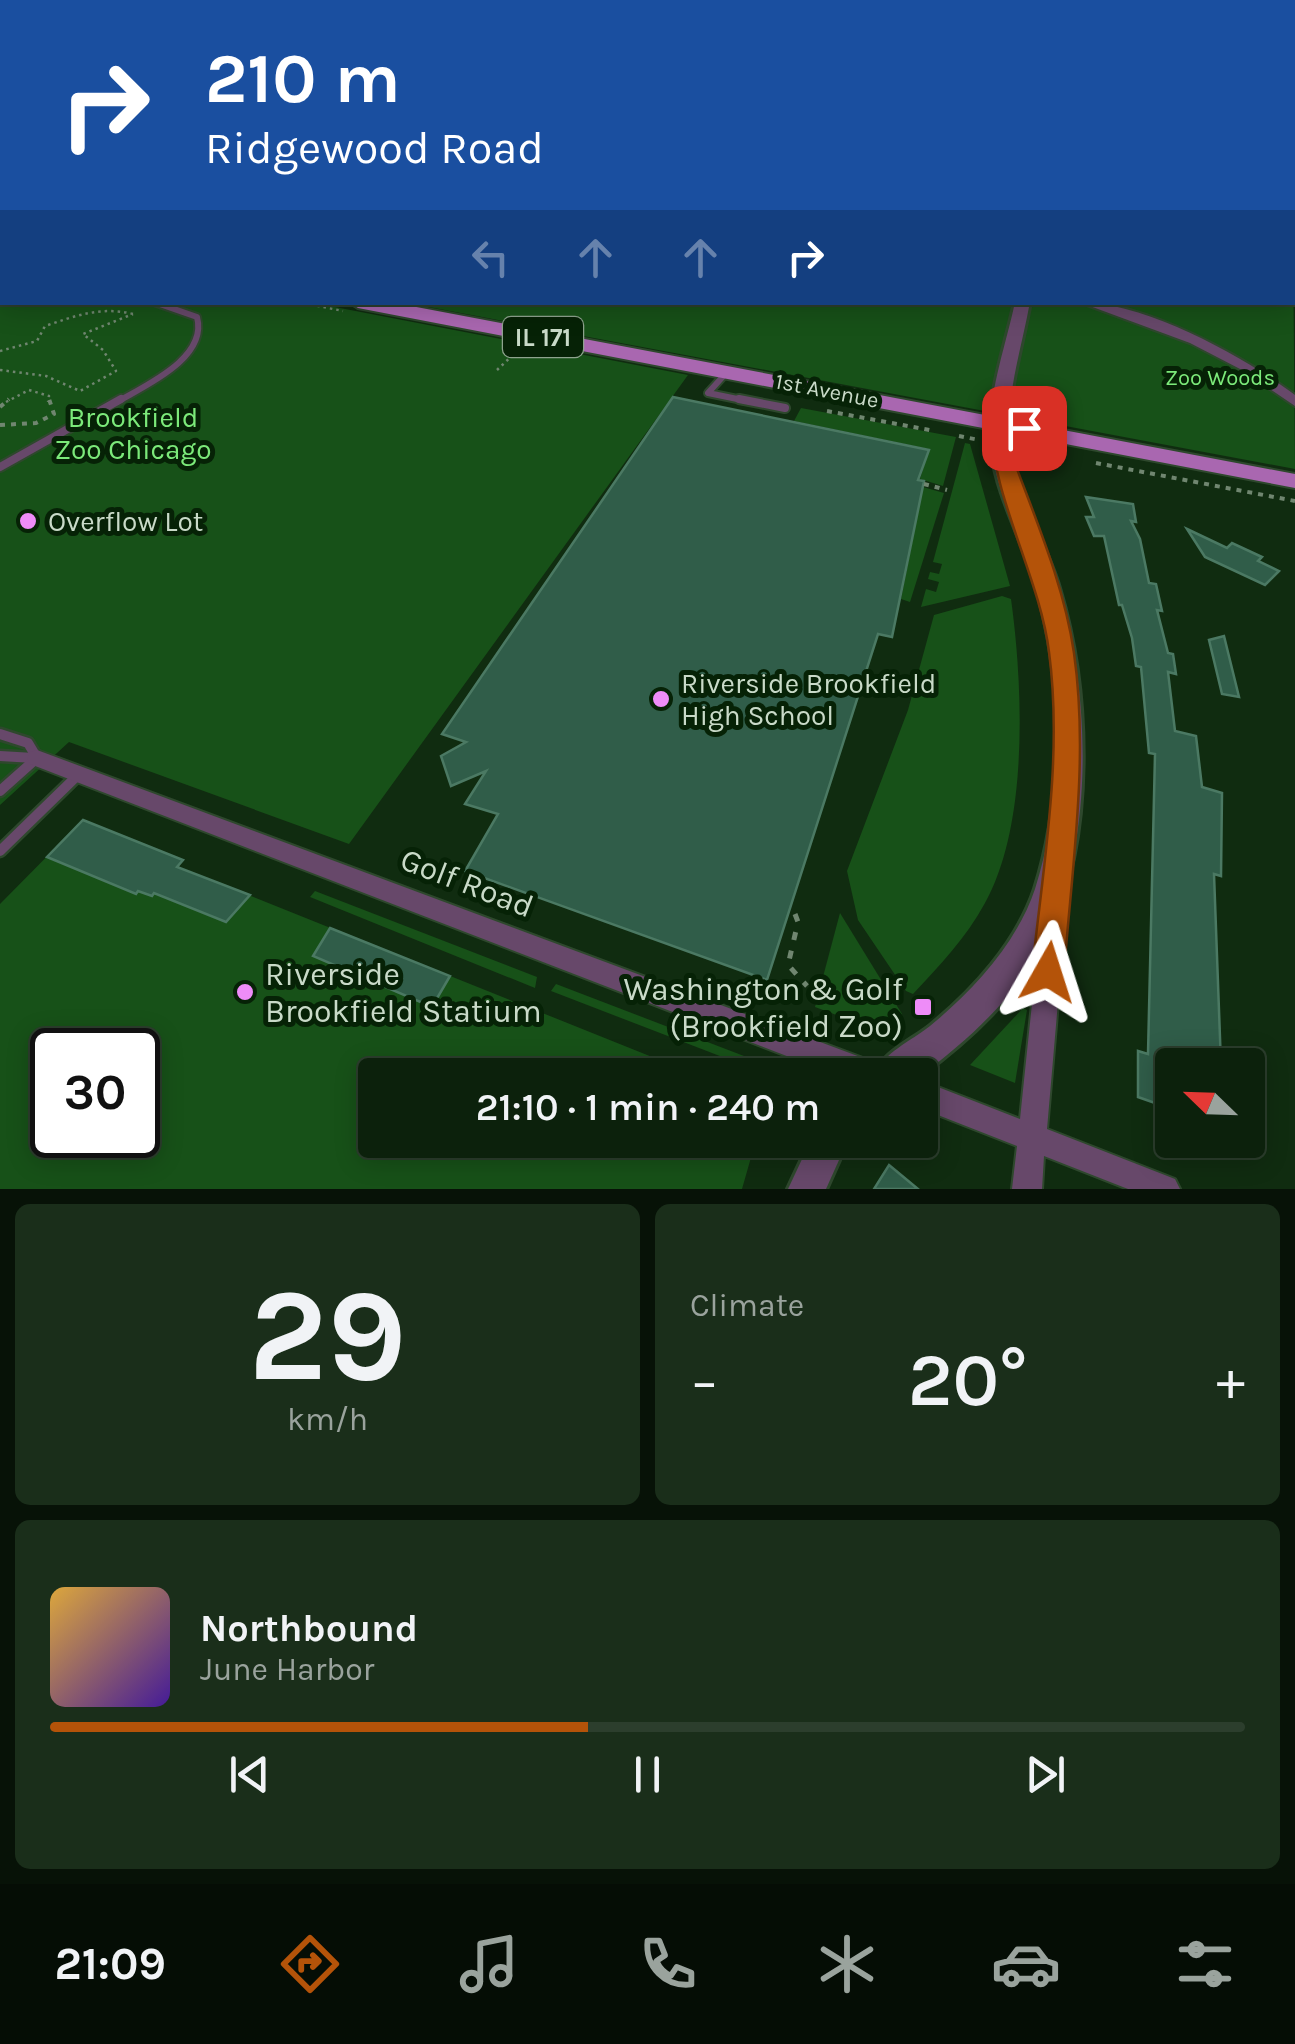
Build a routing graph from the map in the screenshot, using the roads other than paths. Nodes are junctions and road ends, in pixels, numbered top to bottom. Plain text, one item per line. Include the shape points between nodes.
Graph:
1 (163, 305) edge
2 (375, 305) edge
3 (1022, 305) edge
4 (1094, 305) edge
5 (727, 372) junction
6 (1295, 402) edge
7 (785, 408) dead end
8 (1001, 423) junction
9 (0, 467) edge
10 (1295, 481) edge
11 (1, 731) edge
12 (0, 756) edge
13 (37, 758) junction
14 (80, 773) junction
15 (0, 791) edge
16 (0, 851) edge
17 (1060, 853) junction
18 (827, 1058) edge
19 (918, 1058) edge
20 (938, 1101) edge
21 (1033, 1139) junction
22 (821, 1158) edge
23 (806, 1189) edge
24 (1027, 1189) edge
25 (1165, 1189) edge

1 - 9 lane via 197,317 199,334 191,350
2 - 5 main road, 1st Avenue / IL 171
3 - 8 street
4 - 6 street via 1176,331
5 - 7 lane via 708,393
5 - 8 main road, 1st Avenue / IL 171
8 - 10 main road, 1st Avenue / IL 171
8 - 17 street via 1000,450 1049,590 1062,652 1068,754
11 - 13 lane via 28,743
12 - 13 lane
13 - 14 street, Golf Road
13 - 15 lane
14 - 16 lane
14 - 18 street, Golf Road
17 - 19 street via 1036,927 988,998
17 - 21 street
20 - 21 street
21 - 24 street
21 - 25 street
22 - 23 street

